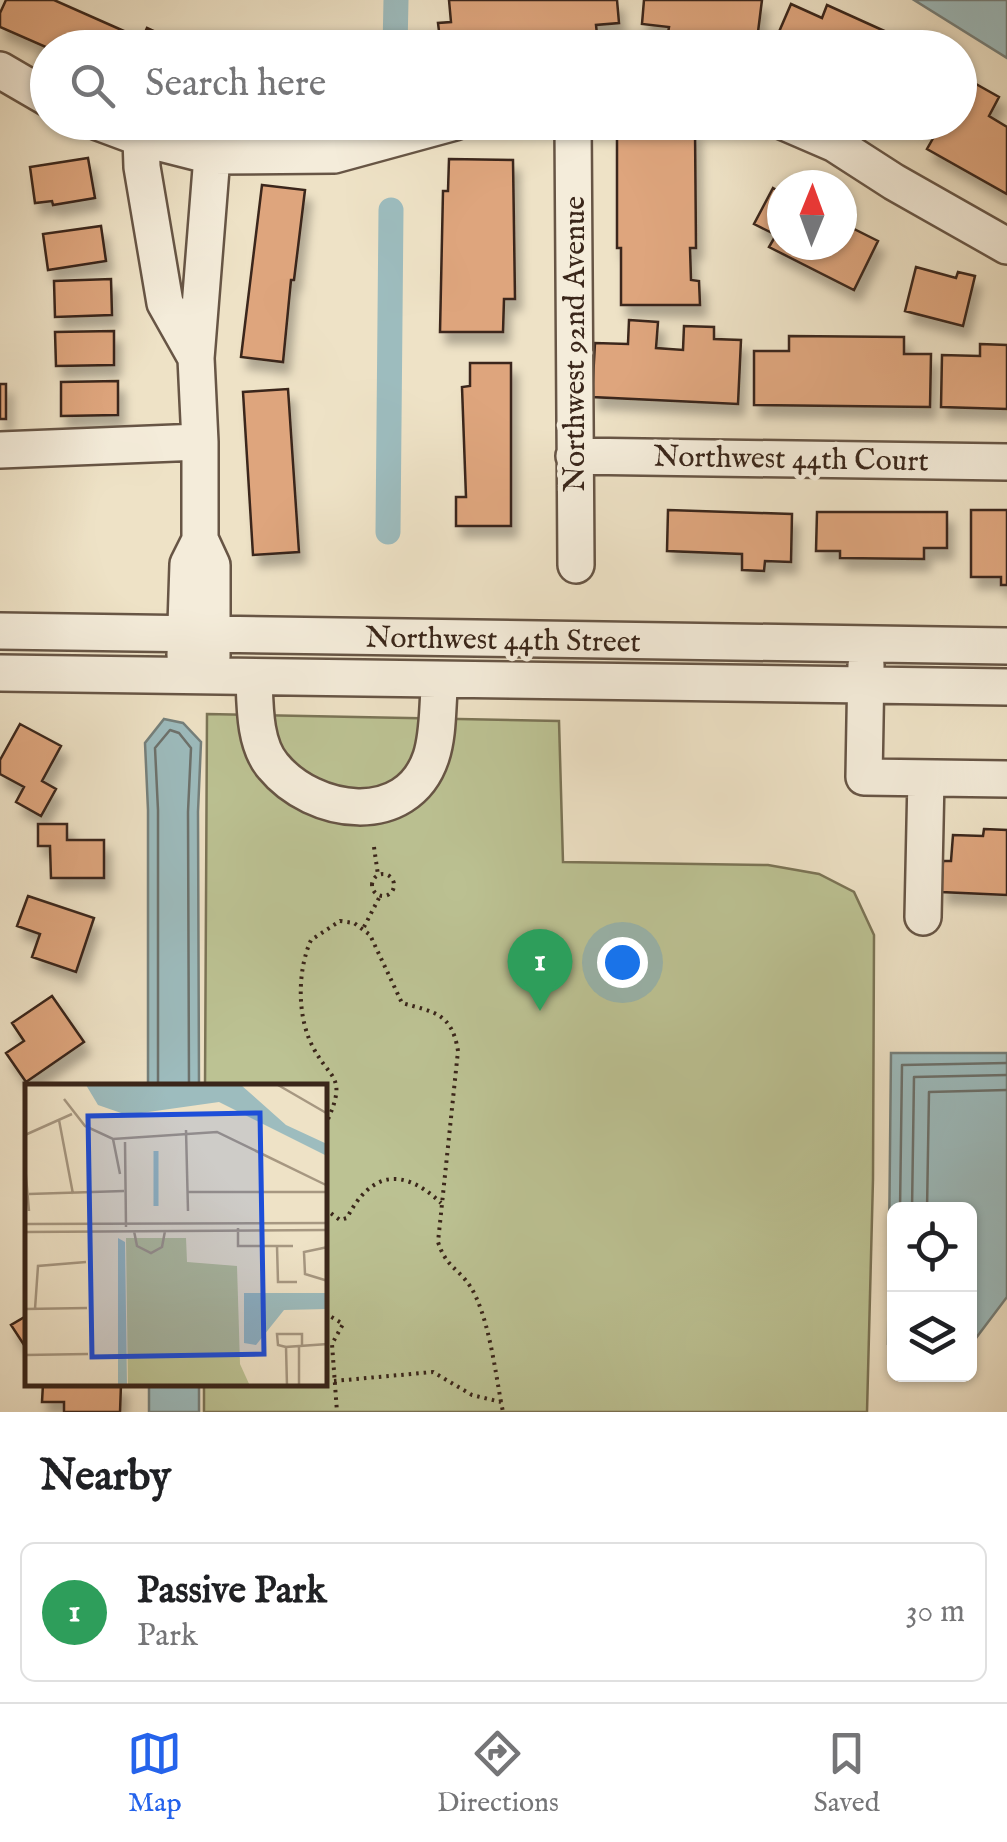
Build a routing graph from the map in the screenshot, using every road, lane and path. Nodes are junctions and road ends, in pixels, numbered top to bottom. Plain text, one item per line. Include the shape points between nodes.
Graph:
1 (0, 70) edge
2 (30, 88) edge
3 (140, 140) edge
4 (148, 140) edge
5 (387, 140) edge
6 (572, 140) edge
7 (826, 140) edge
8 (212, 156) junction
9 (1007, 246) edge
10 (196, 358) junction
11 (200, 442) junction
12 (0, 450) edge
13 (574, 456) junction
14 (1007, 462) edge
15 (576, 566) dead end
16 (0, 631) edge
17 (199, 634) junction
18 (866, 644) junction
19 (1007, 646) edge
20 (0, 673) edge
21 (199, 675) junction
22 (254, 677) junction
23 (440, 680) junction
24 (866, 686) junction
25 (1007, 687) edge
26 (926, 778) junction
27 (1007, 780) edge
28 (374, 848) dead end
29 (378, 875) junction
30 (380, 896) junction
31 (923, 917) dead end
32 (364, 928) junction
33 (328, 1118) edge
34 (441, 1203) junction
35 (328, 1211) edge
36 (328, 1315) edge
37 (334, 1381) junction
38 (501, 1402) junction
39 (336, 1412) edge
40 (503, 1412) edge

1 - 2 street
3 - 10 street via 165,303
4 - 8 street
5 - 8 street via 334,154
6 - 13 street, Northwest 92nd Avenue
7 - 9 street
8 - 10 street
10 - 11 street
11 - 12 street
11 - 17 street via 200,538 212,565
13 - 14 street, Northwest 44th Court
13 - 15 street, Northwest 92nd Avenue
16 - 17 street, Northwest 44th Street
17 - 18 street, Northwest 44th Street
17 - 21 street
18 - 19 street, Northwest 44th Street
18 - 24 street
20 - 21 street, Northwest 44th Street
21 - 22 street, Northwest 44th Street
22 - 23 street, Northwest 44th Street
22 - 23 street via 257,724 271,765 316,800 355,807 390,801 422,775 431,758
23 - 24 street, Northwest 44th Street
24 - 25 street, Northwest 44th Street
24 - 26 street via 864,777
26 - 27 street
26 - 31 street
28 - 29 path
29 - 30 path via 372,886
29 - 30 path via 393,883
30 - 32 path
32 - 33 path via 340,921 310,940 305,953 308,1035 336,1084
32 - 34 path via 402,1003 436,1013 456,1035
34 - 35 path via 417,1184 388,1180 372,1184 347,1218
34 - 38 path via 443,1257 470,1286
36 - 37 path via 343,1324 332,1344
37 - 38 path via 433,1372 472,1395
37 - 39 path
38 - 40 path

